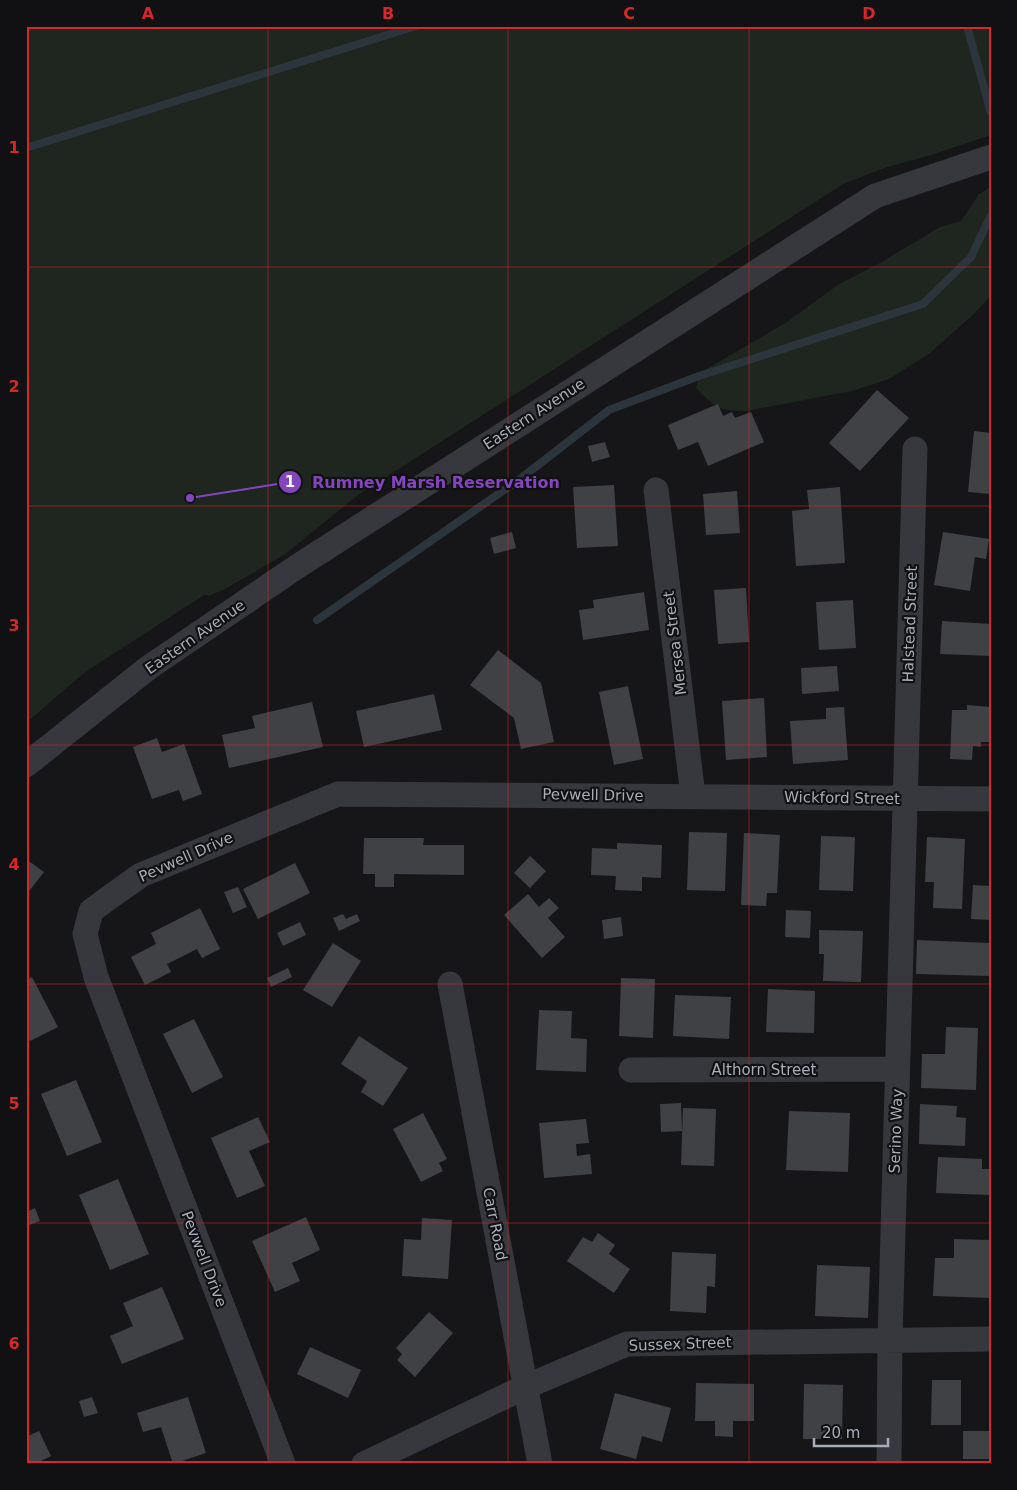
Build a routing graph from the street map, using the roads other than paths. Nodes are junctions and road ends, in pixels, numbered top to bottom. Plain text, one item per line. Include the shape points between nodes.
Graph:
1 (991, 157) edge
2 (915, 449) dead end
3 (656, 490) dead end
4 (26, 765) edge
5 (693, 796) junction
6 (905, 798) junction
7 (991, 799) edge
8 (450, 984) dead end
9 (898, 1069) junction
10 (631, 1070) dead end
11 (890, 1339) junction
12 (991, 1339) edge
13 (525, 1387) junction
14 (282, 1464) edge
15 (364, 1464) edge
16 (540, 1464) edge
17 (889, 1464) edge

1 - 4 street, Eastern Avenue via 875,196 859,206 298,566 148,668
2 - 6 street, Halstead Street
3 - 5 street, Mersea Street
5 - 6 street, Wickford Street
5 - 14 street, Pevwell Drive via 338,794 141,875 92,911 85,934 96,977
6 - 7 street, Wickford Street
6 - 9 street, Serino Way
8 - 13 street, Carr Road
9 - 10 street, Althorn Street
9 - 11 street, Serino Way
11 - 12 street, Sussex Street
11 - 13 street, Sussex Street via 627,1344
11 - 17 street, Serino Way
13 - 15 street, Sussex Street
13 - 16 street, Carr Road

